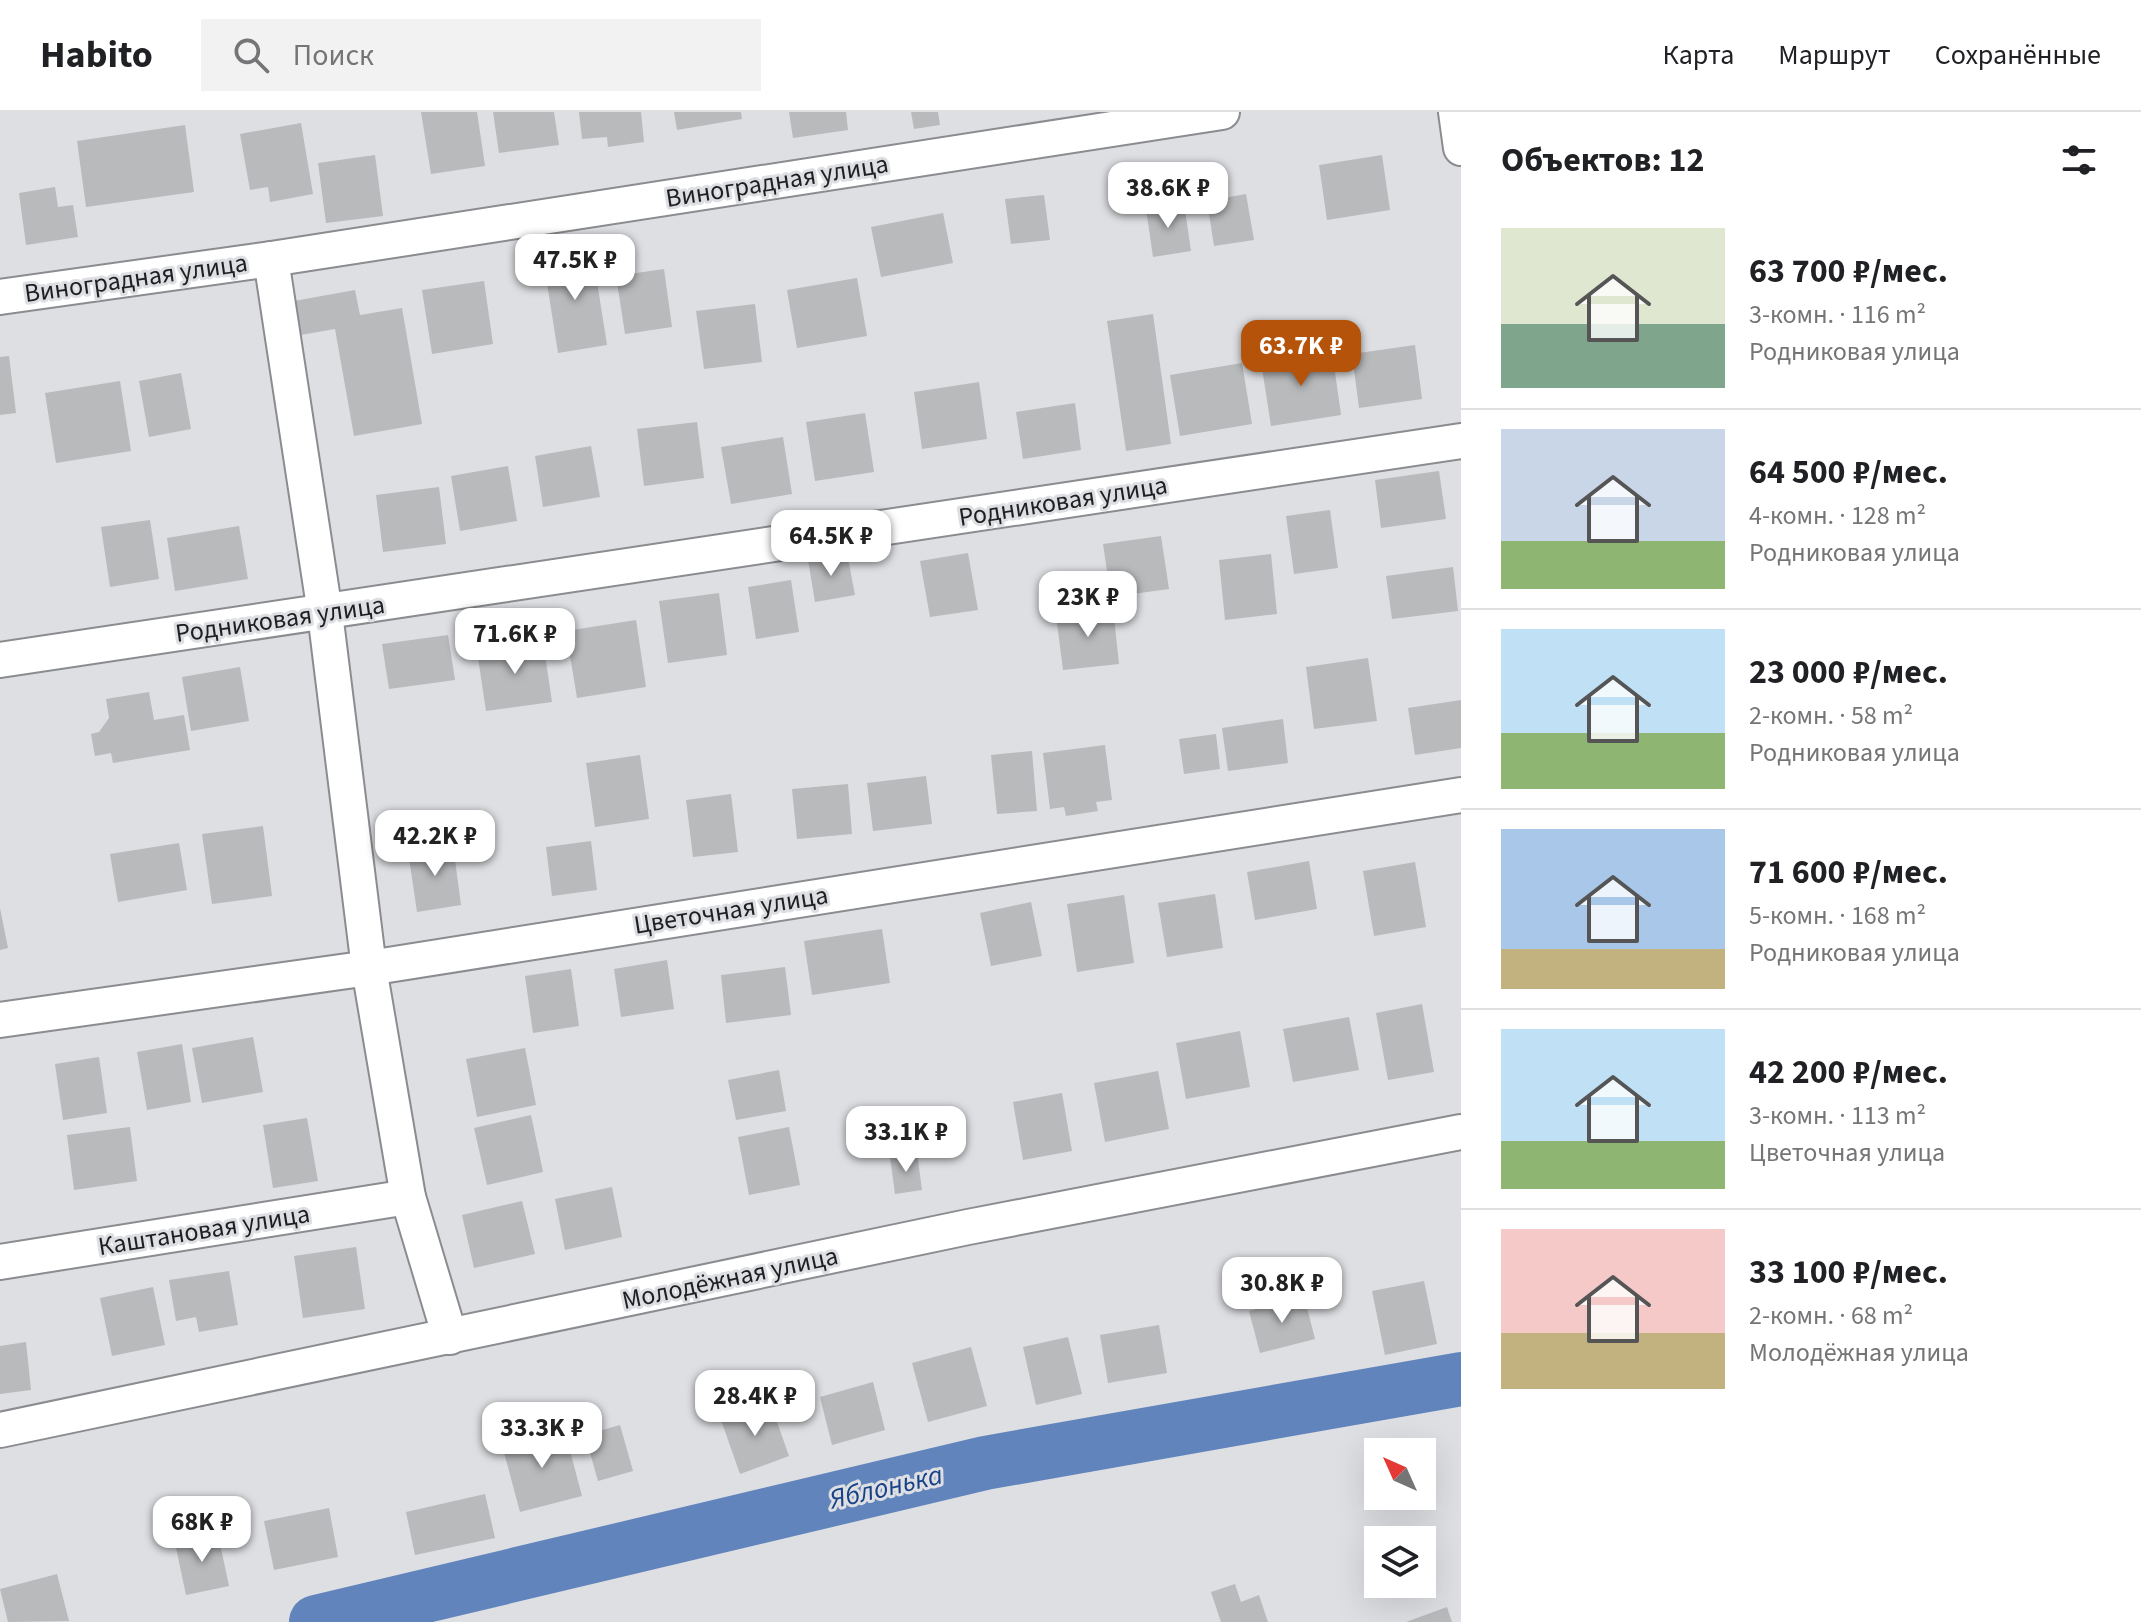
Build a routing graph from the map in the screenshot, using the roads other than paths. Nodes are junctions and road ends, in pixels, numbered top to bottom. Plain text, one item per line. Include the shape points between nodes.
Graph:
1 (1222, 112) edge
2 (1456, 112) edge
3 (1461, 148) edge
4 (271, 259) junction
5 (0, 297) edge
6 (1461, 441) edge
7 (325, 613) junction
8 (0, 660) edge
9 (1461, 795) edge
10 (369, 968) junction
11 (0, 1020) edge
12 (1461, 1132) edge
13 (408, 1197) junction
14 (0, 1262) edge
15 (450, 1337) junction
16 (0, 1430) edge

1 - 4 street, Виноградная улица
2 - 3 street
4 - 5 street, Виноградная улица
4 - 7 street
6 - 7 street, Родниковая улица
7 - 8 street, Родниковая улица
7 - 10 street
9 - 10 street, Цветочная улица
10 - 11 street, Цветочная улица
10 - 13 street
12 - 15 street, Молодёжная улица via 968,1227
13 - 14 street, Каштановая улица
13 - 15 street
15 - 16 street, Молодёжная улица

